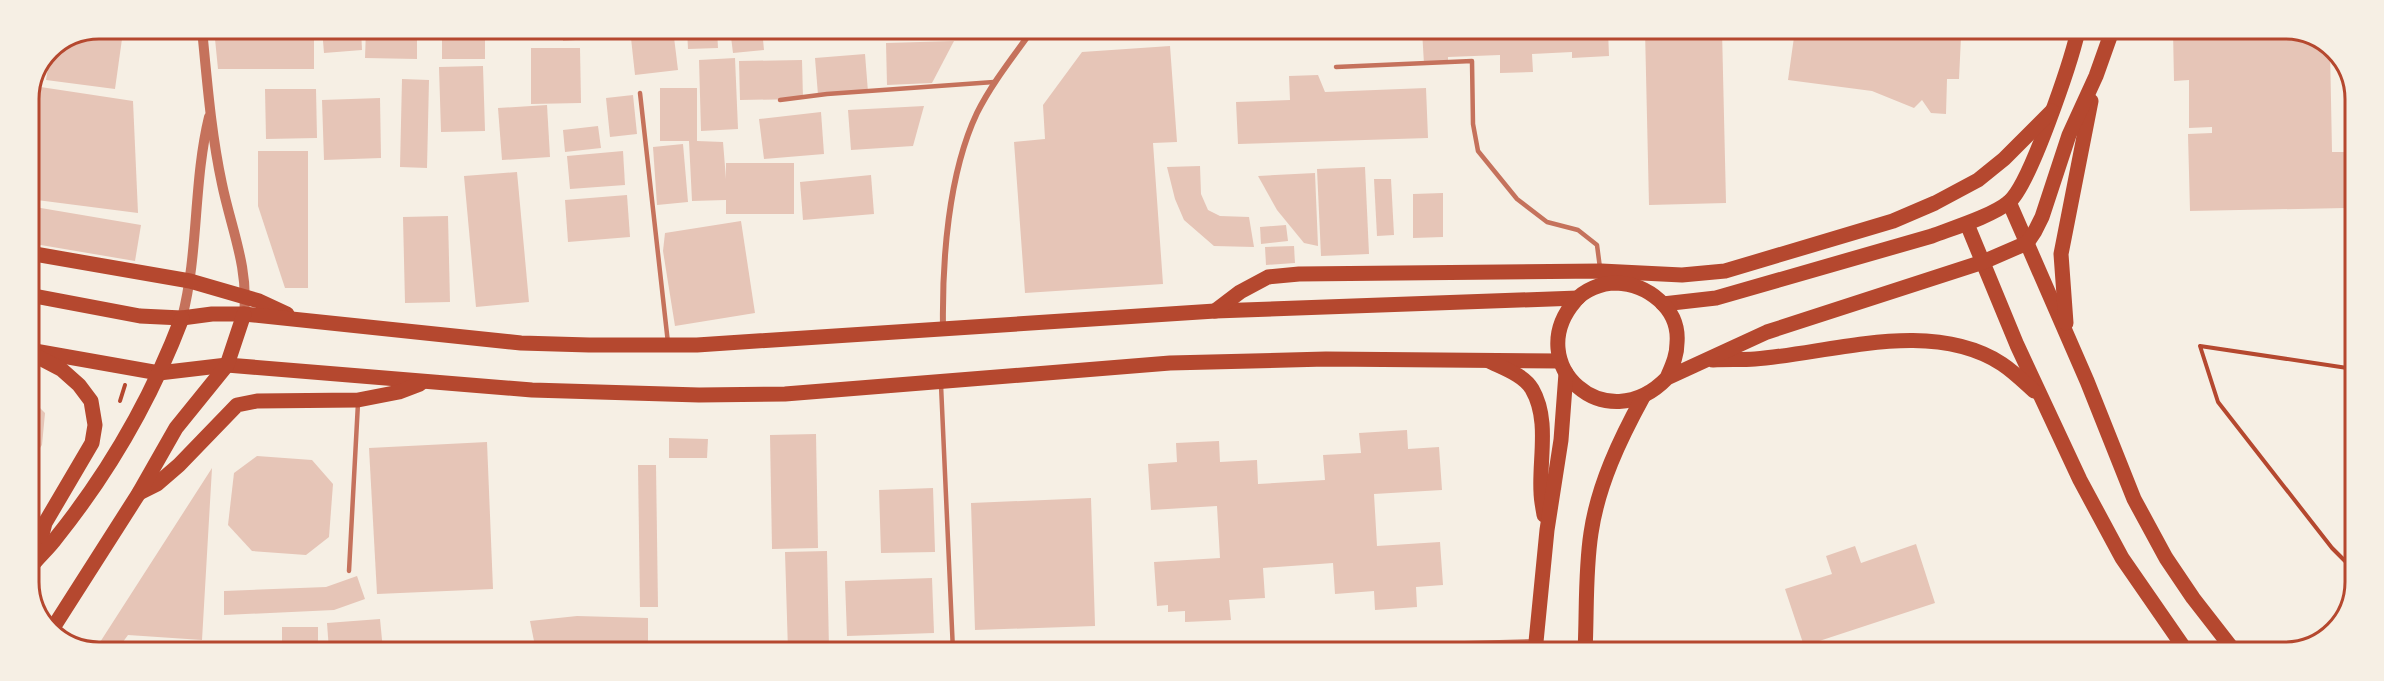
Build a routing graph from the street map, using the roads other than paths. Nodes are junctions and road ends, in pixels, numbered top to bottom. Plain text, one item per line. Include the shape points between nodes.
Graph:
1 (203, 39) edge
2 (1026, 39) edge
3 (2075, 39) edge
4 (2109, 39) edge
5 (1336, 67) dead end
6 (2096, 76) junction
7 (994, 82) junction
8 (640, 93) dead end
9 (780, 100) dead end
10 (210, 110) junction
11 (2052, 111) junction
12 (2009, 202) junction
13 (1966, 224) junction
14 (2027, 243) junction
15 (39, 255) edge
16 (1983, 262) junction
17 (1600, 271) junction
18 (1624, 272) junction
19 (190, 281) junction
20 (1649, 291) junction
21 (246, 296) junction
22 (39, 297) edge
23 (1578, 298) junction
24 (1664, 304) junction
25 (1215, 311) junction
26 (244, 314) junction
27 (182, 318) junction
28 (294, 318) junction
29 (943, 329) junction
30 (669, 345) junction
31 (2070, 346) junction
32 (39, 353) edge
33 (39, 357) edge
34 (1484, 359) junction
35 (1704, 360) junction
36 (227, 365) junction
37 (1563, 367) junction
38 (159, 373) junction
39 (1667, 378) junction
40 (423, 383) junction
41 (940, 383) junction
42 (1643, 397) junction
43 (2041, 397) junction
44 (358, 400) junction
45 (139, 493) junction
46 (1547, 530) junction
47 (39, 542) edge
48 (39, 557) edge
49 (349, 571) dead end
50 (56, 623) edge
51 (953, 642) edge
52 (1536, 642) edge
53 (1586, 642) edge
54 (2180, 642) edge
55 (2227, 642) edge

1 - 10 street
2 - 7 street
3 - 11 main road
4 - 6 main road
5 - 17 lane via 1472,61 1473,124 1478,151 1517,200 1547,222 1578,230 1597,245
6 - 14 main road via 2069,135 2042,217
6 - 31 main road via 2061,254 2064,317
7 - 9 lane
7 - 29 street via 963,151 952,202 944,257
8 - 30 lane
10 - 19 street via 199,173
10 - 21 street
11 - 12 main road via 2026,174
11 - 18 main road via 1978,180 1893,221 1725,270 1682,275
12 - 13 main road
12 - 14 main road
13 - 16 main road
13 - 24 main road via 1716,298
14 - 16 main road
14 - 31 main road
15 - 19 main road
16 - 35 main road via 1767,332
16 - 43 main road
17 - 18 main road
17 - 25 main road via 1299,274 1268,278
18 - 20 main road
19 - 21 main road
19 - 27 street
20 - 23 main road via 1632,284 1612,283
20 - 24 main road
21 - 26 street
21 - 28 main road
22 - 27 main road via 140,316
23 - 25 main road
23 - 37 main road via 1560,327 1557,344
24 - 39 main road via 1674,321 1678,340
25 - 29 main road
26 - 27 main road
26 - 28 main road
26 - 36 main road
27 - 38 main road
28 - 30 main road via 521,343
29 - 30 main road
31 - 55 main road via 2134,499 2166,558
32 - 38 main road
33 - 47 main road via 79,385 91,401 95,425 92,443 45,523
34 - 37 main road
34 - 41 main road via 1170,363
34 - 46 main road via 1521,377 1532,388 1541,420 1540,492
35 - 39 main road
35 - 43 main road via 1910,340 1956,346 1980,354 2002,364
36 - 38 main road
36 - 40 main road
36 - 45 main road via 176,428
37 - 42 main road via 1577,387 1592,396 1609,402
37 - 46 main road via 1560,440
38 - 48 main road via 107,466
39 - 42 main road
40 - 41 main road via 603,394 699,395 785,394
40 - 44 main road
41 - 51 lane
42 - 53 main road via 1623,433 1600,492 1591,532
43 - 54 main road via 2122,558
44 - 45 main road via 256,400 237,405 179,465
44 - 49 lane
45 - 50 main road
46 - 52 main road

